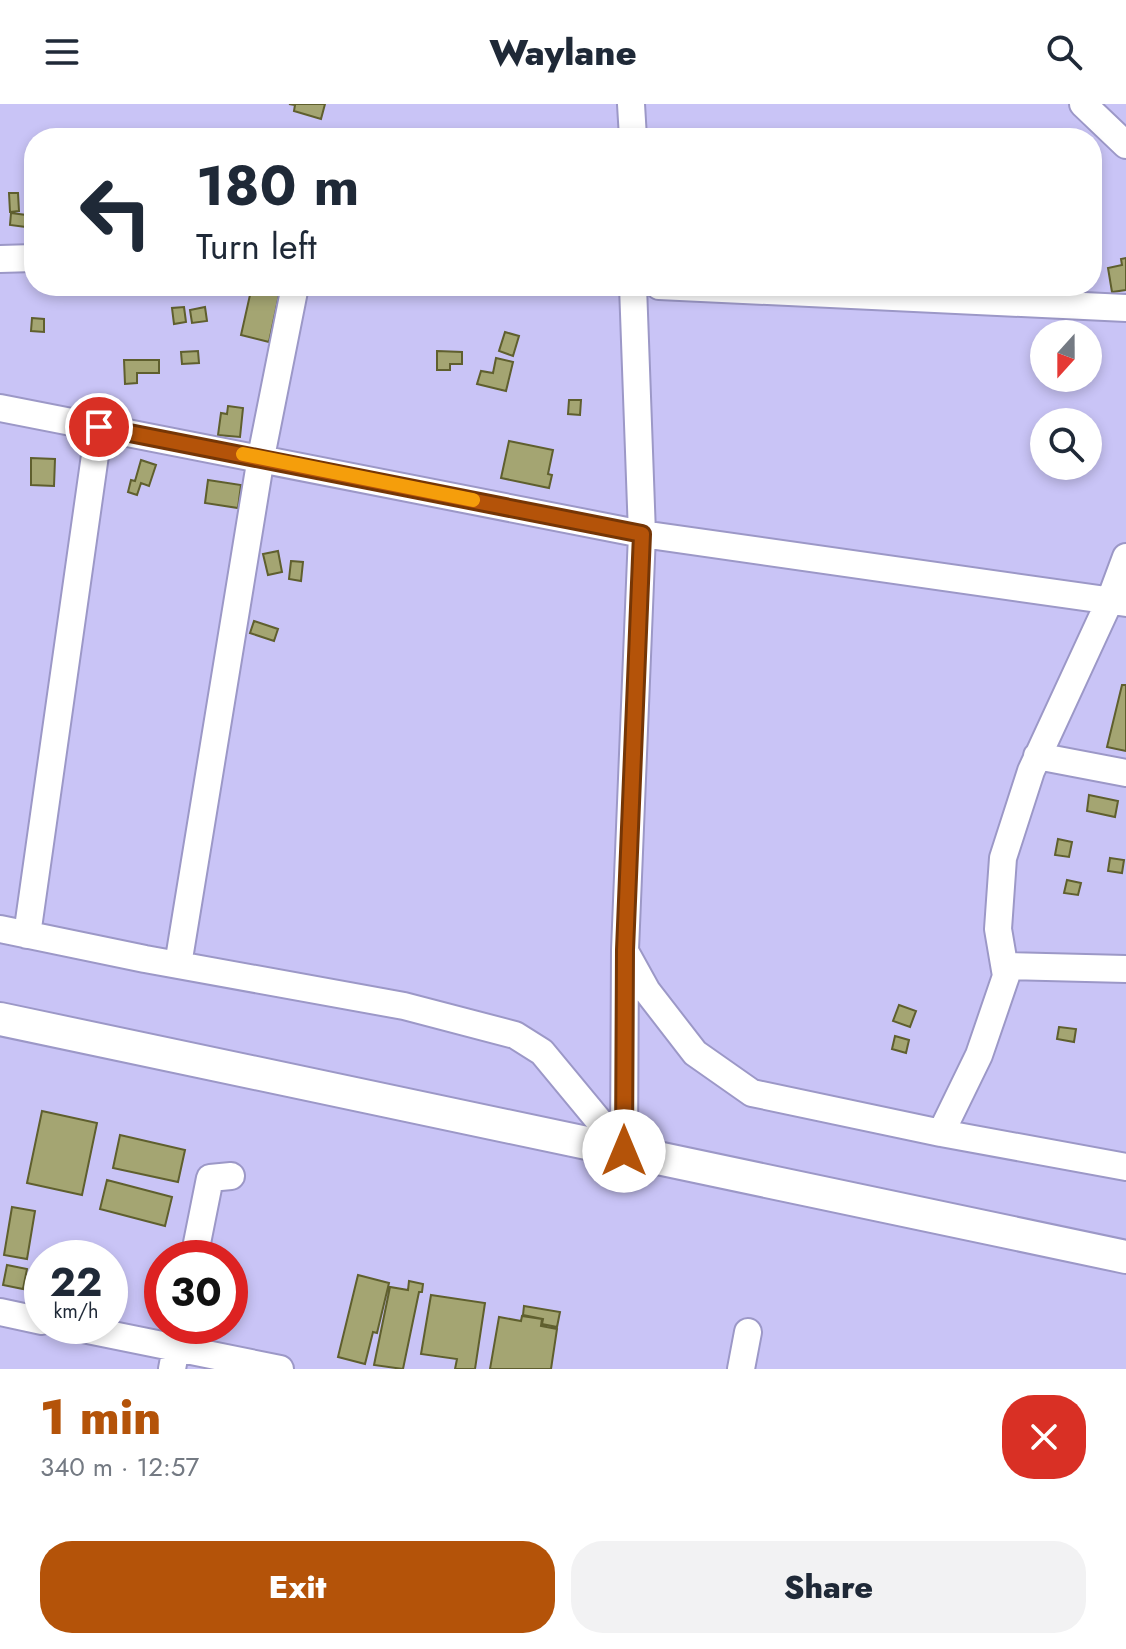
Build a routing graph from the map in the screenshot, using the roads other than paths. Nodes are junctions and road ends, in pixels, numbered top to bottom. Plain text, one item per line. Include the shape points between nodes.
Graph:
1 (631, 104) edge
2 (1083, 104) edge
3 (632, 128) edge
4 (1126, 145) edge
5 (24, 258) edge
6 (0, 259) edge
7 (293, 296) edge
8 (633, 296) edge
9 (871, 296) edge
10 (1126, 308) edge
11 (0, 408) edge
12 (99, 427) junction
13 (261, 457) junction
14 (642, 534) junction
15 (1126, 557) edge
16 (1118, 602) edge
17 (1037, 756) junction
18 (1126, 773) edge
19 (0, 929) edge
20 (27, 935) junction
21 (625, 950) junction
22 (178, 965) junction
23 (1005, 966) junction
24 (1126, 969) edge
25 (0, 1019) edge
26 (941, 1133) junction
27 (624, 1151) junction
28 (1126, 1167) edge
29 (231, 1176) dead end
30 (198, 1240) edge
31 (1126, 1257) edge
32 (0, 1312) edge
33 (24, 1317) edge
34 (748, 1332) dead end
35 (128, 1338) edge
36 (176, 1348) edge
37 (280, 1369) edge
38 (741, 1369) edge

1 - 3 street
2 - 4 street
5 - 6 street
7 - 13 street
8 - 14 street
9 - 10 street
11 - 12 street
12 - 13 street
12 - 20 street
13 - 14 street
13 - 22 street
14 - 16 street
14 - 21 street
15 - 16 street
16 - 17 street
17 - 18 street
17 - 23 street via 1003,858 998,929
19 - 20 street
20 - 22 street
21 - 26 street via 647,991 695,1053 752,1093
21 - 27 street
22 - 27 street via 404,1006 515,1035 542,1052
23 - 24 street
23 - 26 street via 979,1055
25 - 27 street
26 - 28 street
27 - 31 street
29 - 30 street via 210,1178
32 - 33 street
34 - 38 street
35 - 36 street
36 - 37 street

